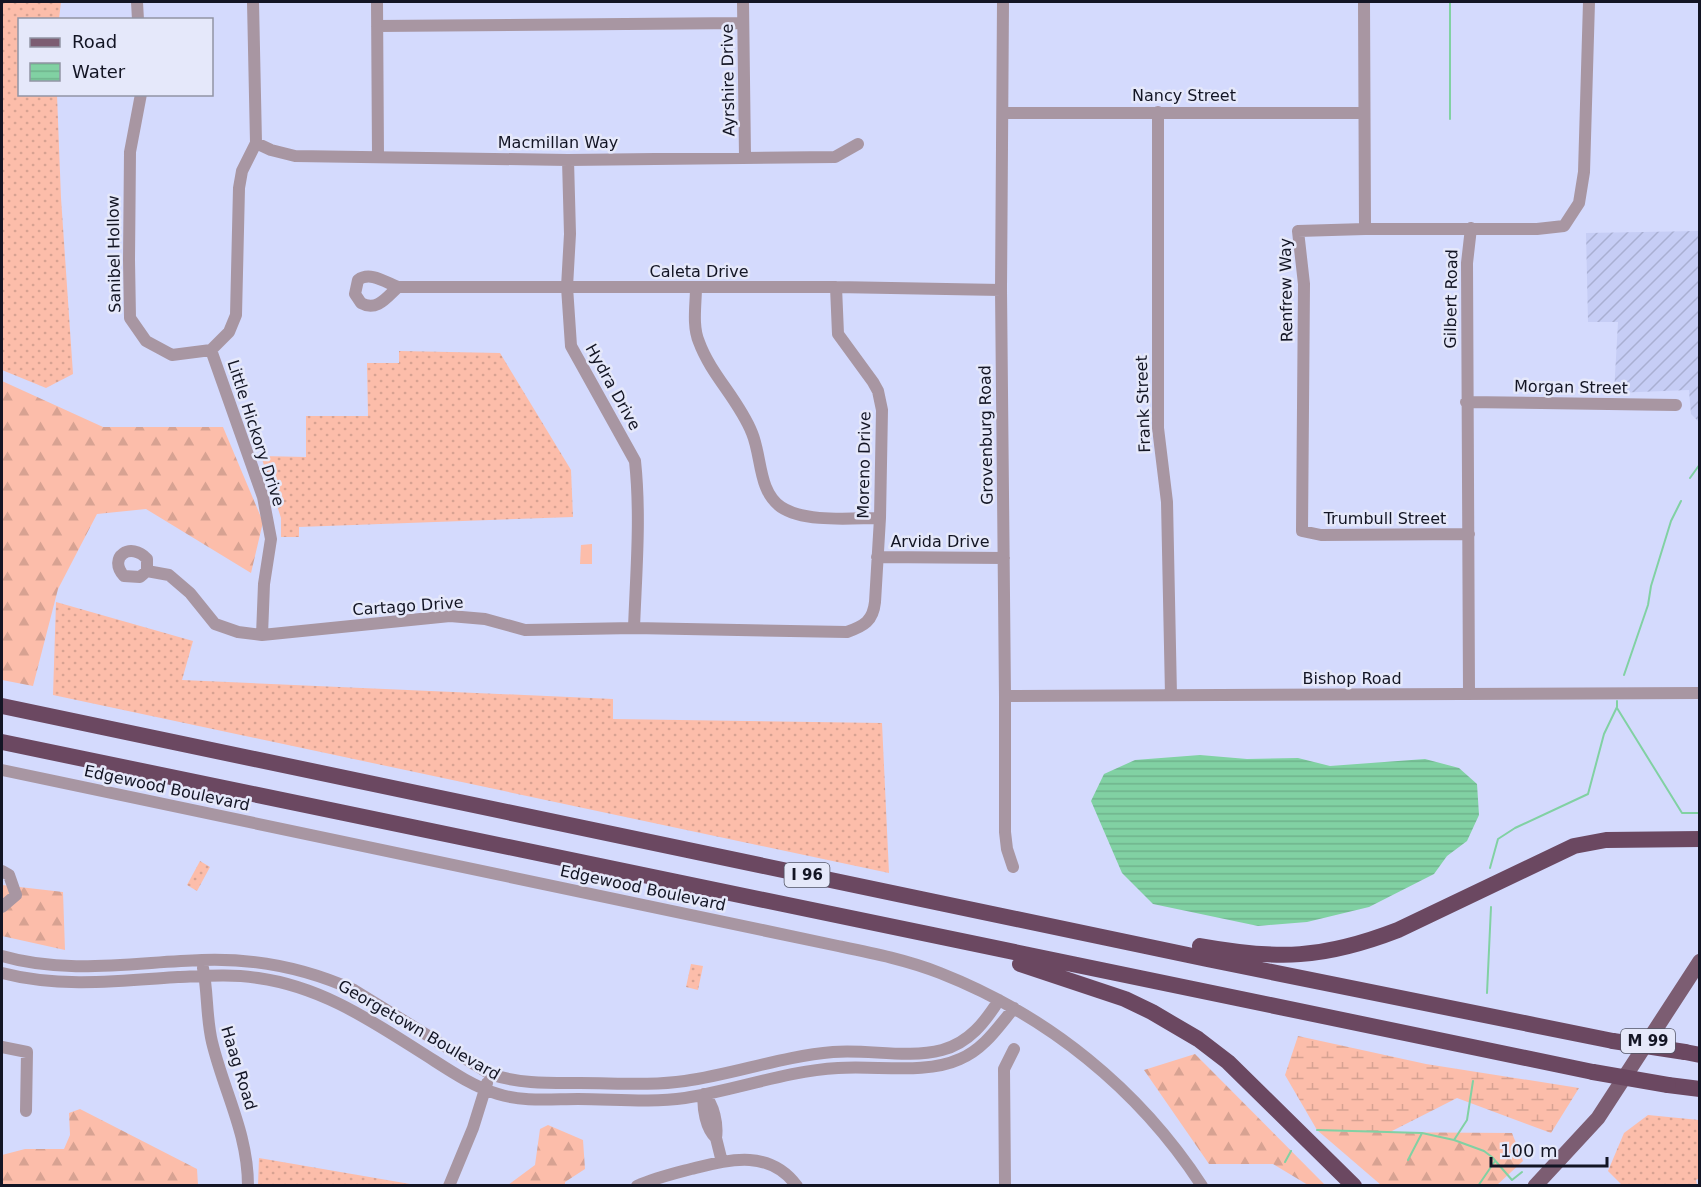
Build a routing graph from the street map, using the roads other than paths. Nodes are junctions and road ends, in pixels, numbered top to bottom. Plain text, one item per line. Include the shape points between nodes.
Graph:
1 (137, 2) edge
2 (253, 2) edge
3 (376, 2) edge
4 (743, 2) edge
5 (1003, 2) edge
6 (1364, 2) edge
7 (1589, 2) edge
8 (138, 18) edge
9 (743, 23) junction
10 (377, 26) junction
11 (141, 96) edge
12 (1158, 112) junction
13 (1004, 113) junction
14 (1364, 113) junction
15 (256, 143) junction
16 (858, 144) dead end
17 (378, 156) junction
18 (745, 157) junction
19 (568, 160) junction
20 (1472, 228) junction
21 (1365, 229) junction
22 (398, 287) dead end
23 (567, 287) junction
24 (696, 287) junction
25 (836, 287) junction
26 (1001, 290) junction
27 (211, 350) junction
28 (1466, 402) junction
29 (1676, 405) dead end
30 (880, 518) junction
31 (1302, 531) joint
32 (1469, 534) junction
33 (877, 557) junction
34 (1004, 558) junction
35 (147, 571) dead end
36 (870, 620) joint
37 (634, 628) junction
38 (262, 635) junction
39 (1700, 693) edge
40 (1470, 694) junction
41 (1170, 695) junction
42 (1005, 696) junction
43 (2, 706) edge
44 (2, 742) edge
45 (4, 771) edge
46 (1700, 839) edge
47 (1013, 867) dead end
48 (2, 871) edge
49 (763, 899) junction
50 (2, 907) edge
51 (1076, 931) junction
52 (2, 956) edge
53 (202, 960) junction
54 (1700, 961) edge
55 (39, 964) junction
56 (2, 973) edge
57 (205, 976) junction
58 (38, 980) junction
59 (999, 1000) junction
60 (1014, 1008) junction
61 (2, 1047) edge
62 (1014, 1049) dead end
63 (1692, 1054) edge
64 (490, 1074) junction
65 (485, 1089) junction
66 (1700, 1089) edge
67 (704, 1094) junction
68 (26, 1111) dead end
69 (722, 1162) junction
70 (248, 1185) edge
71 (448, 1185) edge
72 (638, 1185) edge
73 (797, 1185) edge
74 (1005, 1185) edge
75 (1202, 1185) edge
76 (1354, 1185) edge
77 (1535, 1185) edge

1 - 8 street
2 - 15 street
3 - 10 street
4 - 9 street, Ayrshire Drive
5 - 13 street, Grovenburg Road
6 - 14 street
7 - 20 street, Gilbert Road via 1584,172 1575,212 1564,226 1554,228
9 - 10 street
9 - 18 street, Ayrshire Drive
10 - 17 street
11 - 27 street, Sanibel Hollow via 130,152 130,318 147,341 172,355
12 - 13 street, Nancy Street
12 - 14 street, Nancy Street
12 - 41 street, Frank Street via 1158,428 1167,501
13 - 26 street, Grovenburg Road
14 - 21 street
15 - 17 street, Macmillan Way via 295,156
15 - 27 street via 242,171 239,188 236,315 229,333
16 - 18 street, Macmillan Way via 835,157
17 - 19 street, Macmillan Way
18 - 19 street, Macmillan Way
19 - 23 street, Hydra Drive
20 - 21 street
20 - 28 street, Gilbert Road via 1467,263
21 - 31 street, Renfrew Way via 1298,231 1304,284
22 - 23 street, Caleta Drive
23 - 24 street, Caleta Drive
23 - 37 street, Hydra Drive via 571,346 635,461 638,554
24 - 25 street, Caleta Drive
24 - 30 street via 698,340 752,433 766,493 781,507 797,514
25 - 26 street, Caleta Drive
25 - 30 street, Moreno Drive via 838,334 873,382 880,399
26 - 34 street, Grovenburg Road
27 - 38 street, Little Hickory Drive via 263,497 271,539
28 - 29 street, Morgan Street
28 - 32 street, Gilbert Road
30 - 33 street, Moreno Drive
31 - 32 street, Trumbull Street via 1321,535
32 - 40 street, Gilbert Road
33 - 34 street, Arvida Drive
33 - 36 street, Moreno Drive via 875,603
34 - 42 street, Grovenburg Road
35 - 38 street, Cartago Drive via 169,575 215,624
36 - 37 street, Cartago Drive via 847,632
37 - 38 street, Cartago Drive via 525,630 485,619 450,616
39 - 40 street, Bishop Road
40 - 41 street, Bishop Road
41 - 42 street, Bishop Road
42 - 47 street, Grovenburg Road via 1005,832
43 - 51 highway, I 96
44 - 49 highway, I 96
45 - 59 street, Edgewood Boulevard via 903,960
46 - 51 highway via 1606,840 1575,846 1398,930 1359,944 1311,954 1240,953 1090,927
48 - 50 street via 9,875 16,895
49 - 66 highway, I 96, bridge via 1593,1072
49 - 76 highway via 1020,964 1134,1003 1228,1062
51 - 63 highway, I 96, bridge
52 - 55 street, Georgetown Boulevard
53 - 55 street, Georgetown Boulevard via 122,965
53 - 57 street, Haag Road
53 - 64 street, Georgetown Boulevard via 255,961 333,981
54 - 77 main road, M 99 via 1598,1118
55 - 58 street
56 - 58 street, Georgetown Boulevard
57 - 58 street, Georgetown Boulevard
57 - 65 street, Georgetown Boulevard via 258,978 336,1000
57 - 70 street, Haag Road via 212,1043 240,1127
59 - 60 street, Edgewood Boulevard
59 - 64 street, Georgetown Boulevard via 972,1034 942,1050 813,1054 664,1083 531,1083
60 - 67 street, Georgetown Boulevard via 974,1052 942,1065 815,1070
60 - 75 street, Edgewood Boulevard via 1061,1038 1116,1082 1162,1132
61 - 68 street via 27,1052
62 - 74 street via 1004,1069
64 - 65 street
65 - 67 street, Georgetown Boulevard via 531,1099 668,1100
65 - 71 street
67 - 69 street via 710,1133 716,1138
69 - 72 street
69 - 73 street via 755,1160 783,1172

